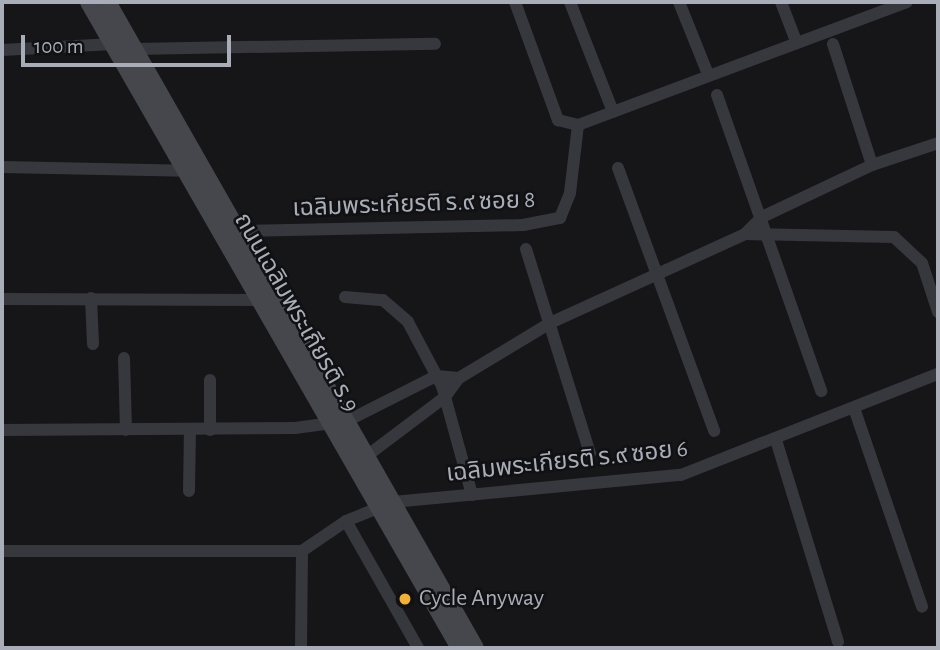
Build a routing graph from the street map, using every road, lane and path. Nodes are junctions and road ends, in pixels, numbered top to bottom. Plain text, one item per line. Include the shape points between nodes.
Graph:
1 (89, 2) edge
2 (107, 2) edge
3 (515, 2) edge
4 (570, 2) edge
5 (679, 2) edge
6 (781, 2) edge
7 (907, 2) edge
8 (796, 41) junction
9 (113, 44) junction
10 (435, 44) dead end
11 (833, 44) dead end
12 (134, 49) junction
13 (2, 50) edge
14 (708, 74) junction
15 (717, 95) dead end
16 (613, 112) junction
17 (579, 125) junction
18 (938, 143) edge
19 (872, 165) junction
20 (2, 167) edge
21 (618, 168) dead end
22 (186, 171) junction
23 (762, 217) junction
24 (241, 231) junction
25 (745, 234) junction
26 (770, 236) junction
27 (526, 249) dead end
28 (659, 272) junction
29 (345, 297) dead end
30 (91, 298) junction
31 (2, 299) edge
32 (260, 300) junction
33 (938, 313) edge
34 (550, 323) junction
35 (93, 345) dead end
36 (124, 358) dead end
37 (938, 374) edge
38 (436, 376) junction
39 (459, 378) junction
40 (210, 380) dead end
41 (821, 391) dead end
42 (445, 397) junction
43 (854, 408) junction
44 (339, 421) junction
45 (2, 430) edge
46 (126, 430) junction
47 (190, 430) junction
48 (210, 430) junction
49 (714, 430) dead end
50 (776, 440) junction
51 (590, 453) dead end
52 (368, 455) junction
53 (189, 491) dead end
54 (472, 495) junction
55 (387, 506) junction
56 (346, 521) junction
57 (2, 551) edge
58 (302, 551) junction
59 (922, 607) dead end
60 (838, 642) dead end
61 (301, 648) edge
62 (418, 648) edge
63 (460, 648) edge
64 (475, 648) edge

1 - 9 main road, ถนนเฉลิมพระเกียรติ ร.9
2 - 12 main road, ถนนเฉลิมพระเกียรติ ร.9
3 - 17 street via 558,120
4 - 16 street
5 - 14 street
6 - 8 street
7 - 8 street
8 - 14 street
9 - 13 street
9 - 22 main road, ถนนเฉลิมพระเกียรติ ร.9
10 - 12 street
11 - 19 street
12 - 24 main road, ถนนเฉลิมพระเกียรติ ร.9
14 - 16 street
15 - 23 street
16 - 17 street
17 - 24 street, เฉลิมพระเกียรติ ร.๙ ซอย 8 via 570,193 560,218 523,225
18 - 19 street
19 - 23 street
20 - 22 street
21 - 28 street
22 - 32 main road, ถนนเฉลิมพระเกียรติ ร.9
23 - 25 street
23 - 26 street
24 - 44 main road, ถนนเฉลิมพระเกียรติ ร.9
25 - 26 street
25 - 28 street
26 - 33 street via 894,237 922,262
26 - 41 street
27 - 34 street
28 - 34 street
28 - 49 street
29 - 38 street via 364,296 394,309
30 - 31 street
30 - 32 street
30 - 35 street
32 - 44 main road, ถนนเฉลิมพระเกียรติ ร.9
34 - 39 street
34 - 51 street
36 - 46 street
37 - 43 street, เฉลิมพระเกียรติ ร.๙ ซอย 6
38 - 39 street
38 - 42 street
38 - 44 street
39 - 42 street
40 - 48 street
42 - 52 street
42 - 54 street
43 - 50 street, เฉลิมพระเกียรติ ร.๙ ซอย 6
43 - 59 street
44 - 48 street
44 - 52 main road, ถนนเฉลิมพระเกียรติ ร.9
44 - 55 main road, ถนนเฉลิมพระเกียรติ ร.9
45 - 46 street
46 - 47 street
47 - 48 street
47 - 53 street
50 - 54 street, เฉลิมพระเกียรติ ร.๙ ซอย 6 via 681,475
50 - 60 street
52 - 55 main road, ถนนเฉลิมพระเกียรติ ร.9
54 - 55 street, เฉลิมพระเกียรติ ร.๙ ซอย 6
55 - 56 street, เฉลิมพระเกียรติ ร.๙ ซอย 6
55 - 63 main road, ถนนเฉลิมพระเกียรติ ร.9
55 - 64 main road, ถนนเฉลิมพระเกียรติ ร.9
56 - 58 street, เฉลิมพระเกียรติ ร.๙ ซอย 6
56 - 62 street
57 - 58 street
58 - 61 street

